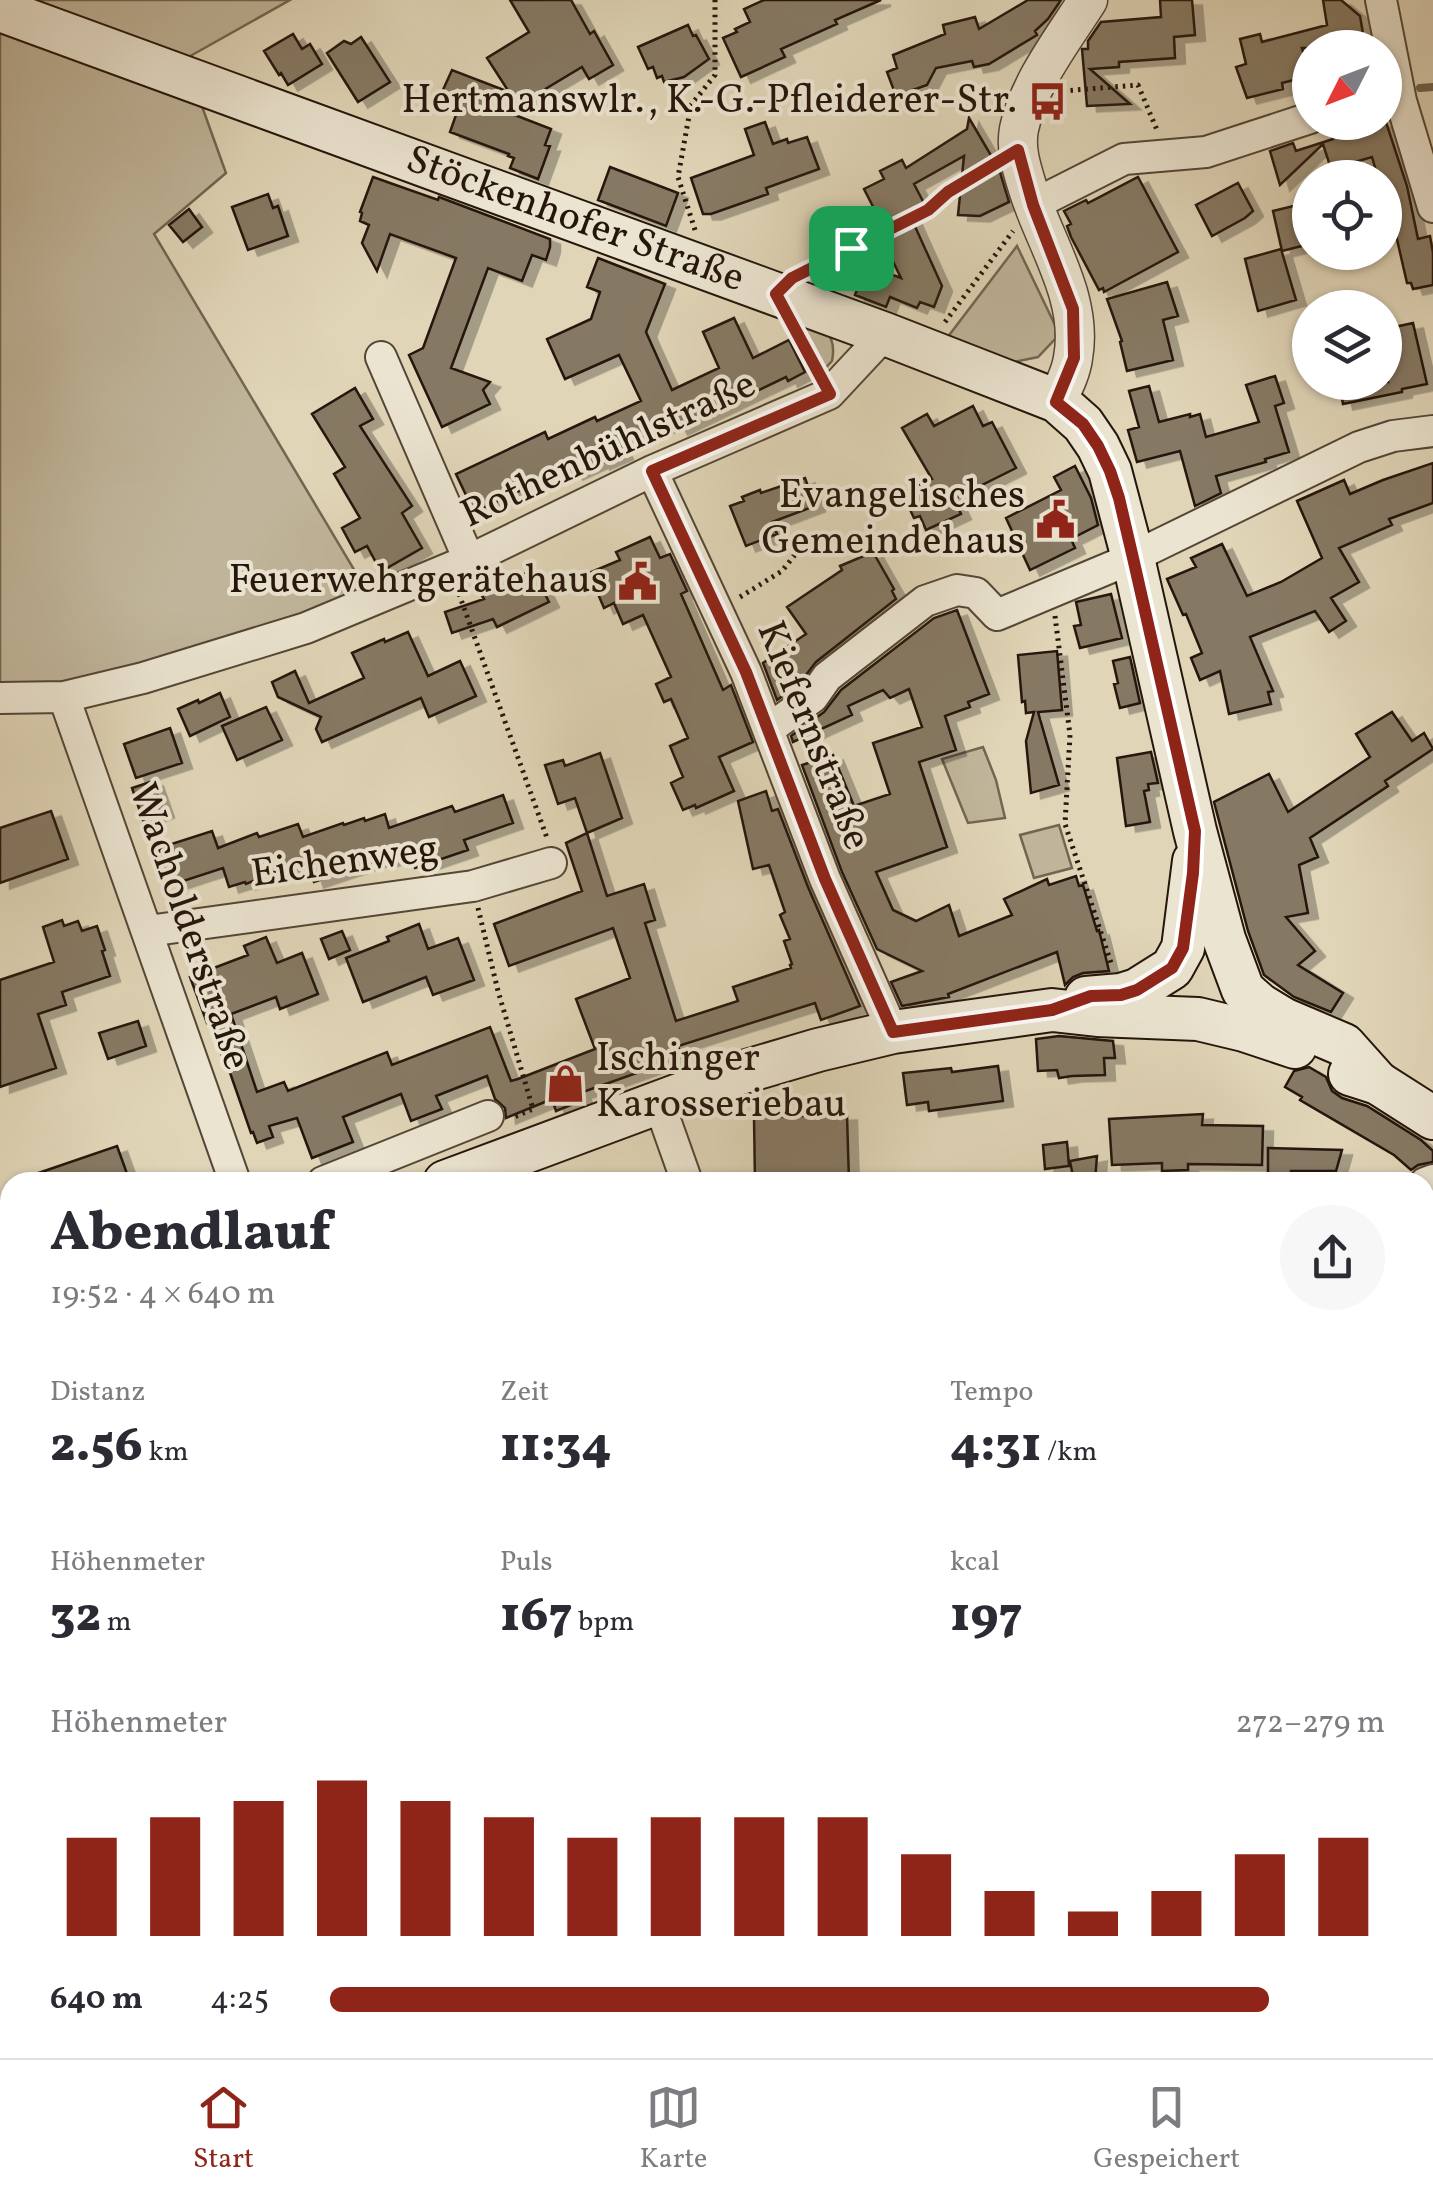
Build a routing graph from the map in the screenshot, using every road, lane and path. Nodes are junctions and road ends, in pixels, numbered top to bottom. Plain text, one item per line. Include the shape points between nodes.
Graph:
1 (716, 0) edge
2 (1088, 0) edge
3 (1380, 0) edge
4 (0, 10) edge
5 (1384, 30) edge
6 (1058, 92) dead end
7 (1402, 119) edge
8 (1292, 124) edge
9 (1018, 150) junction
10 (1168, 154) junction
11 (1033, 205) junction
12 (1433, 207) edge
13 (706, 268) junction
14 (776, 294) junction
15 (885, 334) junction
16 (928, 350) junction
17 (381, 358) dead end
18 (830, 394) junction
19 (1056, 402) junction
20 (1433, 431) edge
21 (652, 471) junction
22 (796, 538) dead end
23 (1133, 558) junction
24 (459, 564) junction
25 (1039, 597) junction
26 (716, 607) junction
27 (0, 698) edge
28 (64, 698) junction
29 (769, 729) junction
30 (1195, 831) junction
31 (550, 863) joint
32 (473, 886) junction
33 (148, 931) junction
34 (1116, 978) dead end
35 (1052, 1010) junction
36 (893, 1032) junction
37 (1378, 1083) junction
38 (658, 1103) junction
39 (488, 1116) joint
40 (1433, 1118) edge
41 (232, 1172) edge
42 (349, 1172) edge
43 (473, 1172) edge
44 (682, 1172) edge

1 - 13 path via 715,75 691,105 678,177
2 - 9 street via 1032,92
3 - 5 street
4 - 13 main road, Stöckenhofer Straße
6 - 10 path via 1138,85
7 - 12 street
8 - 10 street via 1206,152
9 - 11 street
9 - 14 path via 928,210 792,278
10 - 11 street via 1124,159
11 - 16 path
11 - 19 street via 1073,309 1074,358
13 - 14 main road, Stöckenhofer Straße
14 - 15 main road, Stöckenhofer Straße
14 - 18 path
15 - 16 main road, Stöckenhofer Straße
15 - 18 street, Rothenbühlstraße
16 - 19 main road, Stöckenhofer Straße
17 - 24 street
18 - 21 street, Rothenbühlstraße
19 - 23 main road, Stöckenhofer Straße via 1098,446
20 - 23 street via 1359,447
21 - 24 street, Rothenbühlstraße
21 - 26 street, Kiefernstraße
22 - 26 path via 794,556 782,571
23 - 25 street
23 - 30 main road, Stöckenhofer Straße
24 - 28 street, Rothenbühlstraße via 306,628
24 - 31 path
25 - 29 street via 997,615 976,593 957,590 924,601
25 - 34 path via 1056,617 1067,701 1065,824
26 - 29 street, Kiefernstraße
27 - 28 street, Rothenbühlstraße
28 - 33 street, Wacholderstraße
29 - 36 street, Kiefernstraße
30 - 35 main road via 1183,948 1172,968 1137,990
30 - 37 main road via 1243,990 1283,1019 1344,1045
31 - 32 street, Eichenweg
32 - 33 street, Eichenweg
32 - 39 path via 533,1109 502,1122
33 - 41 street, Wacholderstraße
35 - 36 main road
35 - 37 main road via 1198,1019 1295,1047
36 - 38 main road
37 - 40 main road
38 - 43 main road
38 - 44 street
39 - 42 street

